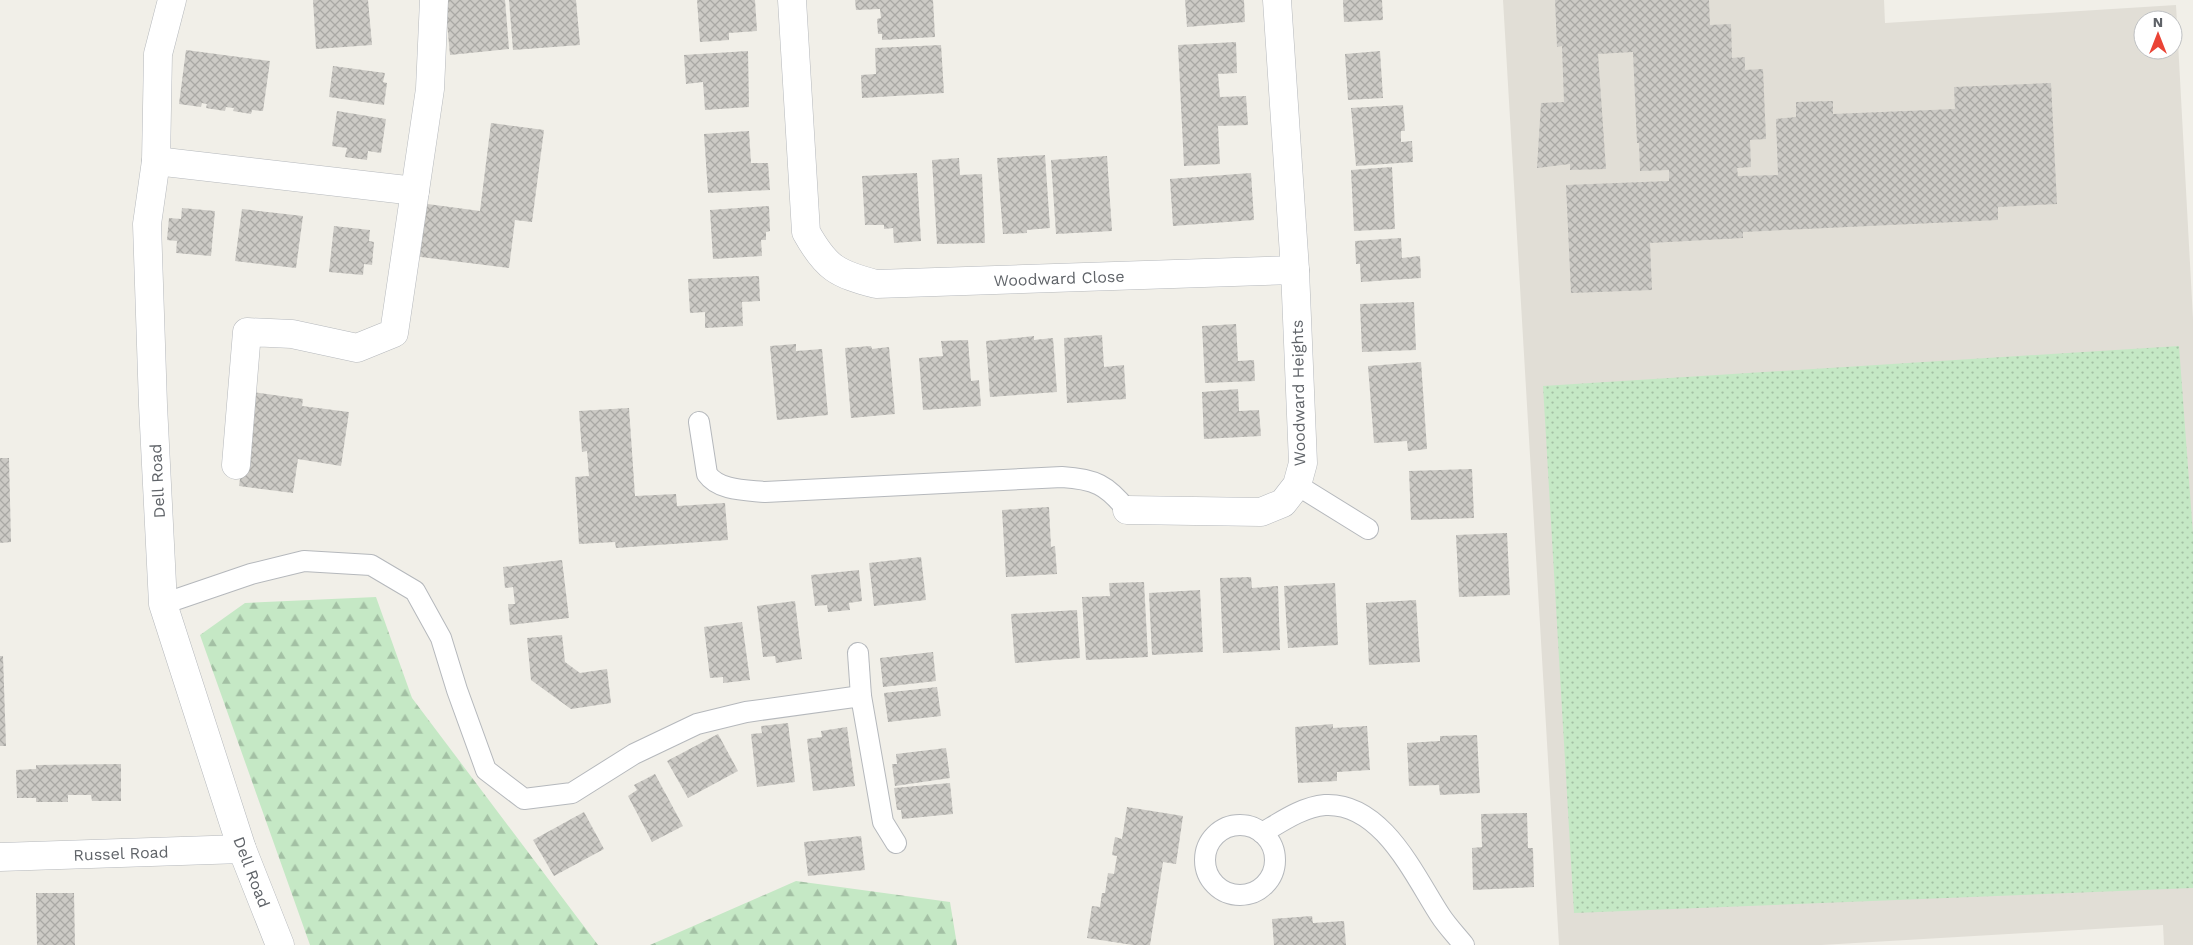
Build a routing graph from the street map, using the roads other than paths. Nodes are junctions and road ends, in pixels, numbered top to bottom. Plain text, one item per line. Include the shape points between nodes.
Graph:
1 (172, 0) edge
2 (434, 0) edge
3 (792, 0) edge
4 (1277, 0) edge
5 (156, 161) junction
6 (415, 192) junction
7 (1295, 270) junction
8 (699, 422) dead end
9 (236, 465) dead end
10 (1297, 485) junction
11 (1127, 510) joint
12 (1368, 528) dead end
13 (164, 604) junction
14 (858, 653) dead end
15 (861, 696) junction
16 (1262, 832) dead end
17 (896, 843) dead end
18 (242, 849) junction
19 (0, 857) edge
20 (280, 945) edge
21 (1464, 945) edge

1 - 5 street, Dell Road via 158,54
2 - 6 street via 430,89
3 - 7 street, Woodward Close via 806,232 819,255 831,267 851,278 876,284
4 - 7 street
5 - 6 street
5 - 13 street, Dell Road via 147,224
6 - 9 street via 394,333 357,348 292,334 247,332
7 - 10 street, Woodward Heights via 1303,463
8 - 11 lane via 706,474 711,481 731,488 765,492 1080,478 1112,492
10 - 11 street, Woodward Heights via 1283,503 1260,512
10 - 12 lane
13 - 15 lane via 251,574 304,561 371,565 415,590 441,638 486,770 524,799 572,793 634,754 697,724 746,712
13 - 18 street, Dell Road
14 - 15 lane
15 - 17 lane via 883,822
16 - 21 lane via 1310,808 1325,805 1365,816 1391,840
18 - 19 street, Russel Road
18 - 20 street, Dell Road

